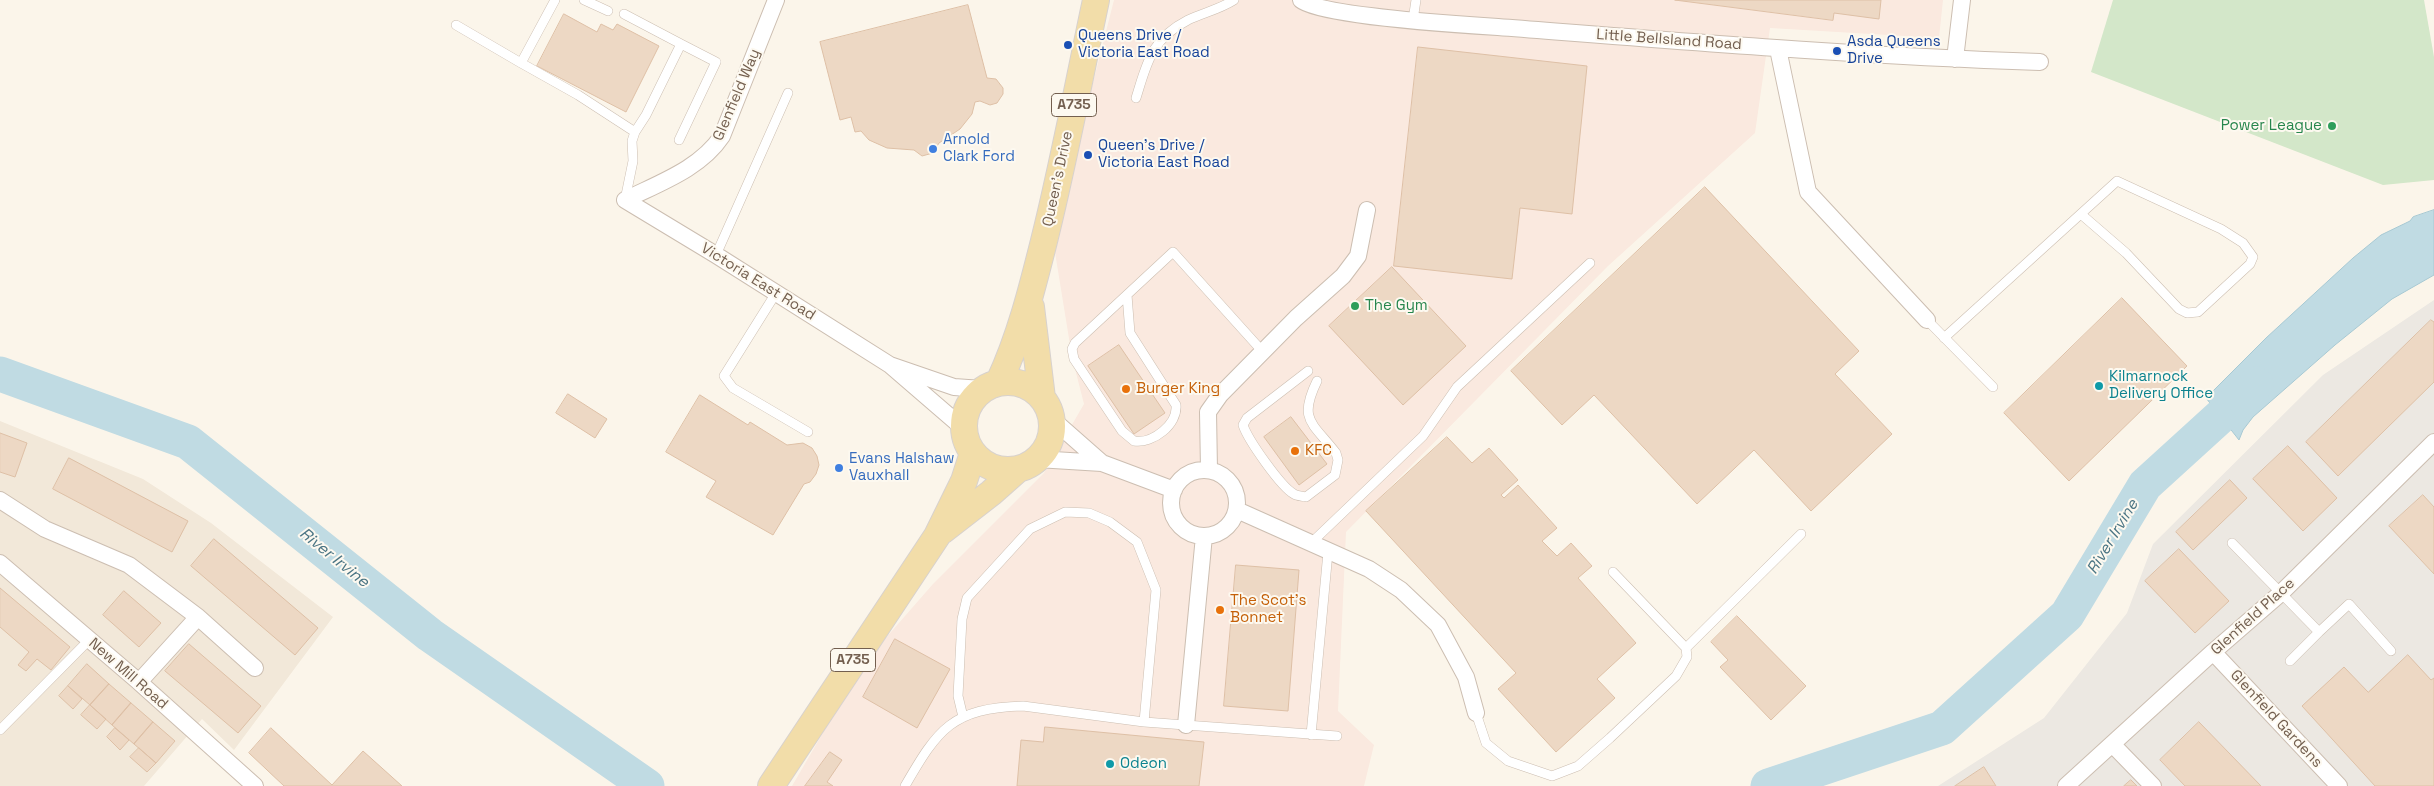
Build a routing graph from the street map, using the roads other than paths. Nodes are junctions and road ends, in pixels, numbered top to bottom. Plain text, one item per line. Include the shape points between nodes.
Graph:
1 (555, 0) edge
2 (584, 0) edge
3 (776, 0) edge
4 (1096, 0) edge
5 (1234, 0) edge
6 (1301, 0) edge
7 (1416, 0) edge
8 (1962, 0) edge
9 (608, 11) dead end
10 (624, 14) dead end
11 (1412, 20) junction
12 (456, 25) dead end
13 (681, 44) junction
14 (1778, 49) junction
15 (1955, 59) junction
16 (2040, 62) dead end
17 (521, 63) junction
18 (788, 93) dead end
19 (1136, 98) dead end
20 (635, 132) junction
21 (679, 140) dead end
22 (625, 200) junction
23 (1367, 210) dead end
24 (2082, 215) junction
25 (716, 255) junction
26 (1590, 263) dead end
27 (776, 294) junction
28 (1127, 295) junction
29 (1030, 299) junction
30 (1927, 320) joint
31 (1944, 338) junction
32 (1263, 352) junction
33 (890, 365) junction
34 (1308, 371) dead end
35 (1317, 381) dead end
36 (991, 385) junction
37 (1993, 387) dead end
38 (1047, 408) junction
39 (963, 428) junction
40 (808, 432) dead end
41 (2432, 448) edge
42 (973, 453) junction
43 (1102, 463) junction
44 (1027, 465) junction
45 (1209, 470) junction
46 (1174, 490) junction
47 (0, 500) edge
48 (1237, 510) junction
49 (1801, 534) dead end
50 (937, 536) junction
51 (1204, 536) junction
52 (2232, 543) dead end
53 (1310, 544) junction
54 (1328, 552) junction
55 (0, 564) edge
56 (1613, 572) dead end
57 (2281, 593) junction
58 (198, 617) junction
59 (2319, 632) junction
60 (89, 640) junction
61 (1686, 648) junction
62 (2392, 650) dead end
63 (2213, 652) junction
64 (2290, 661) dead end
65 (255, 668) dead end
66 (139, 682) junction
67 (1476, 713) joint
68 (963, 717) junction
69 (1144, 722) junction
70 (1186, 725) junction
71 (0, 730) edge
72 (1312, 734) junction
73 (1337, 736) dead end
74 (2113, 745) junction
75 (255, 786) edge
76 (771, 786) edge
77 (905, 786) edge
78 (2066, 786) edge
79 (2153, 786) edge
80 (2339, 786) edge

1 - 17 lane
2 - 9 lane
3 - 22 street, Glenfield Way via 722,136 713,150 702,160
4 - 29 main road, Queen's Drive / A735
5 - 19 lane via 1187,21 1158,41 1149,57
6 - 11 street, Little Bellsland Road via 1307,5
7 - 11 lane
8 - 15 street
10 - 13 lane
11 - 14 street, Little Bellsland Road
12 - 17 lane
13 - 20 lane
13 - 21 lane via 716,62
14 - 15 street, Little Bellsland Road
14 - 30 street via 1808,192
15 - 16 street, Little Bellsland Road
17 - 20 lane
18 - 25 lane
20 - 22 lane
22 - 25 street, Victoria East Road
23 - 32 street via 1358,256 1343,276
24 - 24 lane via 2126,253 2178,309 2187,313 2198,312 2250,264 2253,257 2243,243 2221,229 2117,181
24 - 31 lane
25 - 27 street, Victoria East Road
26 - 53 lane via 1457,387 1424,436
27 - 33 street, Victoria East Road
27 - 40 lane via 724,376 733,388
28 - 28 lane via 1072,349 1074,359 1128,437 1134,441 1146,440 1172,424 1177,413 1176,405 1130,333
28 - 32 lane via 1173,252
29 - 36 main road, Queen's Drive / A735 via 1010,357
29 - 38 main road, Queen's Drive / A735
30 - 31 lane
31 - 37 lane
32 - 45 street via 1220,395 1208,412
33 - 36 street, Victoria East Road via 954,387
33 - 39 street, Victoria East Road
34 - 35 lane via 1247,418 1243,425 1247,436 1286,488 1295,495 1306,497 1335,475 1338,460 1307,416 1307,401
36 - 38 main road via 1023,384
36 - 39 main road, A735 via 968,406
38 - 43 street
38 - 44 main road, A735 via 1049,441
39 - 42 main road
41 - 57 street, Glenfield Place
42 - 44 main road via 992,468 1004,470
42 - 50 main road, A735 via 964,481
43 - 44 street
43 - 46 street
44 - 50 main road, A735
45 - 46 street via 1188,474
45 - 48 street via 1224,476 1234,489 1238,499
46 - 51 street via 1172,511 1177,521 1194,534
47 - 58 street via 45,529 129,565
48 - 51 street via 1225,529
48 - 53 street
49 - 61 lane
50 - 76 main road, A735
51 - 70 street
52 - 57 lane
53 - 54 street
54 - 67 street via 1369,569 1401,590 1438,625 1466,677
54 - 72 lane
55 - 60 street, New Mill Road
56 - 61 lane
57 - 59 lane
57 - 63 street, Glenfield Place
58 - 65 street
58 - 66 street
59 - 62 lane via 2348,604
59 - 64 lane
60 - 66 street, New Mill Road
60 - 71 lane
61 - 67 lane via 1687,656 1676,676 1648,703 1578,766 1552,776 1508,761 1486,743
63 - 74 street, Glenfield Place
63 - 80 street, Glenfield Gardens
66 - 75 street, New Mill Road
68 - 69 lane via 990,709 1023,706
68 - 69 lane via 958,696 962,619 967,598 1030,529 1065,512 1089,513 1110,522 1137,542 1156,590
68 - 77 lane via 939,734
69 - 70 lane
70 - 72 lane
72 - 73 lane
74 - 78 street, Glenfield Place
74 - 79 street

